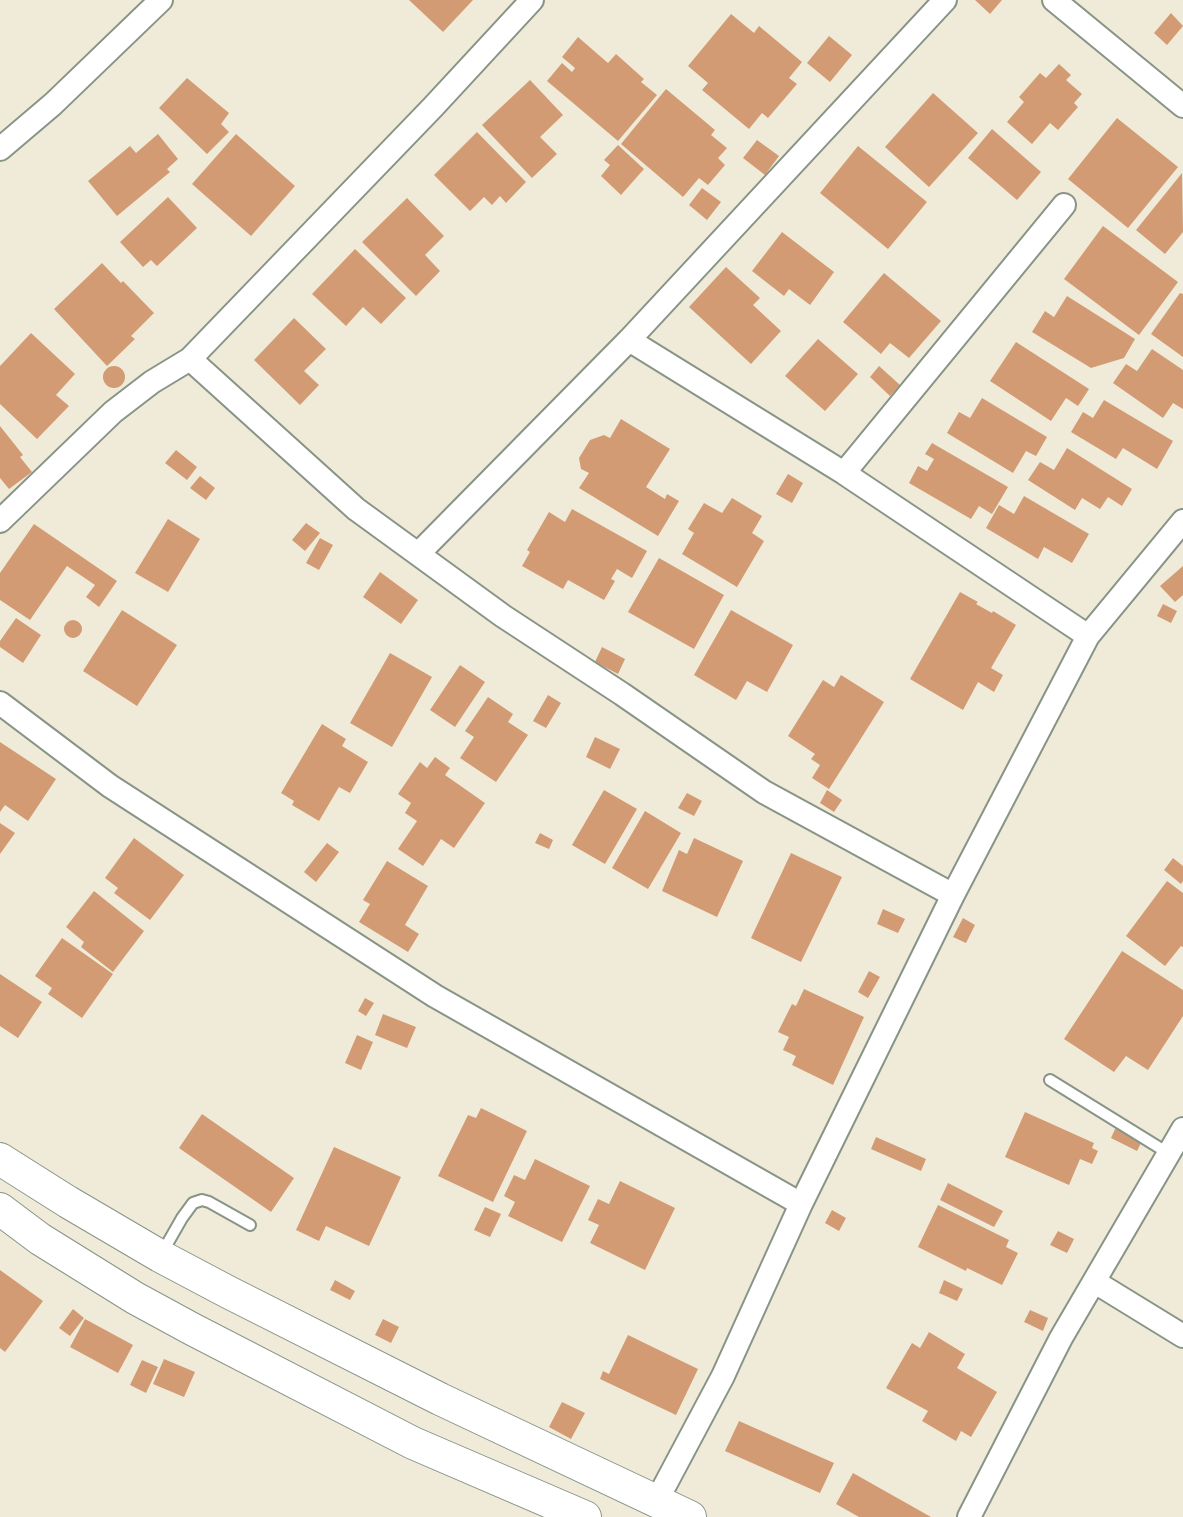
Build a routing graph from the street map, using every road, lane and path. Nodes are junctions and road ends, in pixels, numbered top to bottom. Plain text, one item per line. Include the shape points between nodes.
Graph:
1 (161, 0) edge
2 (532, 0) edge
3 (945, 0) edge
4 (1054, 0) edge
5 (1183, 106) edge
6 (0, 149) edge
7 (1064, 205) dead end
8 (628, 340) junction
9 (190, 359) junction
10 (844, 473) junction
11 (0, 521) edge
12 (1183, 521) edge
13 (419, 553) junction
14 (1088, 636) junction
15 (0, 703) edge
16 (953, 895) junction
17 (1050, 1080) dead end
18 (1183, 1129) edge
19 (1168, 1153) junction
20 (0, 1159) edge
21 (801, 1204) junction
22 (0, 1209) edge
23 (250, 1225) dead end
24 (160, 1256) junction
25 (1095, 1282) junction
26 (1183, 1336) edge
27 (656, 1502) junction
28 (585, 1517) edge
29 (690, 1517) edge
30 (969, 1517) edge

1 - 6 street
2 - 9 street
3 - 8 street
4 - 5 street
7 - 10 street
8 - 10 street
8 - 13 street
9 - 11 street via 113,412
9 - 13 street via 356,509
10 - 14 street
12 - 14 street
13 - 16 street via 503,616 764,792
14 - 16 street
15 - 21 street via 110,786 435,996
16 - 21 street
17 - 19 lane
18 - 19 street
19 - 25 street
20 - 24 street
21 - 27 street via 723,1376
22 - 28 street via 40,1239 192,1329 413,1443
23 - 24 lane via 209,1202 193,1203
24 - 27 street via 419,1388
25 - 26 street
25 - 30 street via 1061,1338
27 - 29 street

